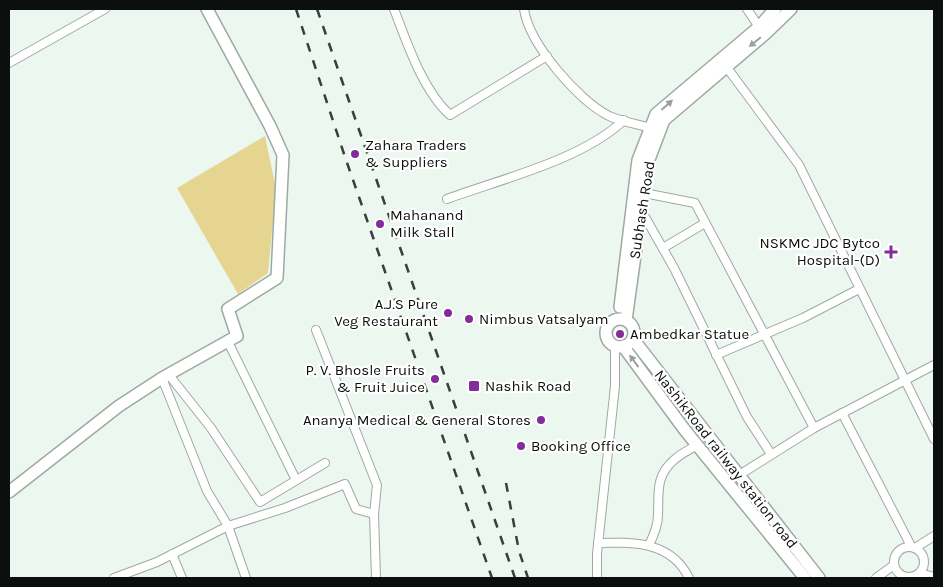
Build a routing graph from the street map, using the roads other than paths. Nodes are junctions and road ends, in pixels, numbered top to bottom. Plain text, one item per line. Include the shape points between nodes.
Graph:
1 (106, 9) edge
2 (207, 9) edge
3 (394, 9) edge
4 (524, 9) edge
5 (747, 9) edge
6 (776, 9) edge
7 (791, 9) edge
8 (759, 27) junction
9 (547, 56) junction
10 (723, 62) junction
11 (9, 63) edge
12 (624, 120) junction
13 (651, 128) junction
14 (644, 192) junction
15 (447, 200) dead end
16 (641, 210) junction
17 (705, 223) junction
18 (663, 248) junction
19 (859, 289) junction
20 (622, 319) junction
21 (316, 330) dead end
22 (762, 334) junction
23 (228, 341) junction
24 (624, 344) junction
25 (716, 355) junction
26 (934, 365) edge
27 (166, 376) junction
28 (904, 381) junction
29 (842, 412) junction
30 (814, 428) junction
31 (934, 439) edge
32 (697, 445) junction
33 (771, 454) junction
34 (324, 463) dead end
35 (739, 475) junction
36 (296, 480) junction
37 (727, 483) junction
38 (9, 492) edge
39 (374, 514) junction
40 (228, 526) junction
41 (934, 536) edge
42 (598, 543) junction
43 (649, 545) junction
44 (913, 547) junction
45 (172, 554) junction
46 (894, 566) junction
47 (920, 573) junction
48 (933, 577) edge
49 (114, 578) edge
50 (182, 578) edge
51 (246, 578) edge
52 (376, 578) edge
53 (597, 578) edge
54 (688, 578) edge
55 (805, 578) edge
56 (819, 578) edge
57 (876, 578) edge

1 - 11 street
2 - 23 main road via 283,155 277,278 228,309 237,336
3 - 9 street via 438,104 450,115
4 - 9 street via 526,22
5 - 8 street
6 - 8 main road, Subhash Road
7 -> 10 main road, Subhash Road via 765,34
8 - 10 main road, Subhash Road
9 - 12 street via 577,91 609,116
13 -> 10 main road, Subhash Road via 656,114
10 - 14 main road, Subhash Road via 664,120 648,162
10 - 19 street via 798,165
12 - 13 street
12 - 15 street via 609,134 535,169
13 - 20 main road, Subhash Road via 638,160
14 - 16 main road, Subhash Road
14 - 17 street via 695,203
16 - 18 street
16 - 20 main road, Subhash Road
17 - 18 street
17 - 22 street
18 - 25 street
19 - 22 street via 803,318
19 - 28 street
20 - 24 main road via 632,326
20 - 24 main road via 609,324 606,333 609,341
21 - 39 street via 377,486
22 - 25 street
22 - 30 street
23 - 27 main road
23 - 36 street
32 -> 24 main road
24 - 35 main road, NashikRoad railway station road
24 - 42 street via 615,386
25 - 33 street via 747,416
26 - 28 street
27 - 36 street via 211,428 260,502
27 - 38 main road via 119,406
27 - 40 street via 207,491
28 - 29 street
28 - 31 street
29 - 30 street
29 - 44 street
30 - 33 street
32 - 37 main road
32 - 43 street via 673,461 659,480 658,515
33 - 35 street
34 - 36 street
35 - 37 street
35 - 56 main road, NashikRoad railway station road
37 - 55 main road
39 - 40 street via 356,509 345,484
39 - 52 street
40 - 45 street
40 - 51 street
41 - 44 street
42 - 43 street
42 - 53 street
43 - 54 street via 672,557
44 - 46 street via 898,552
44 - 47 street via 925,559
45 - 49 street
45 - 50 street
46 - 47 street via 907,578
46 - 57 street
47 - 48 street

